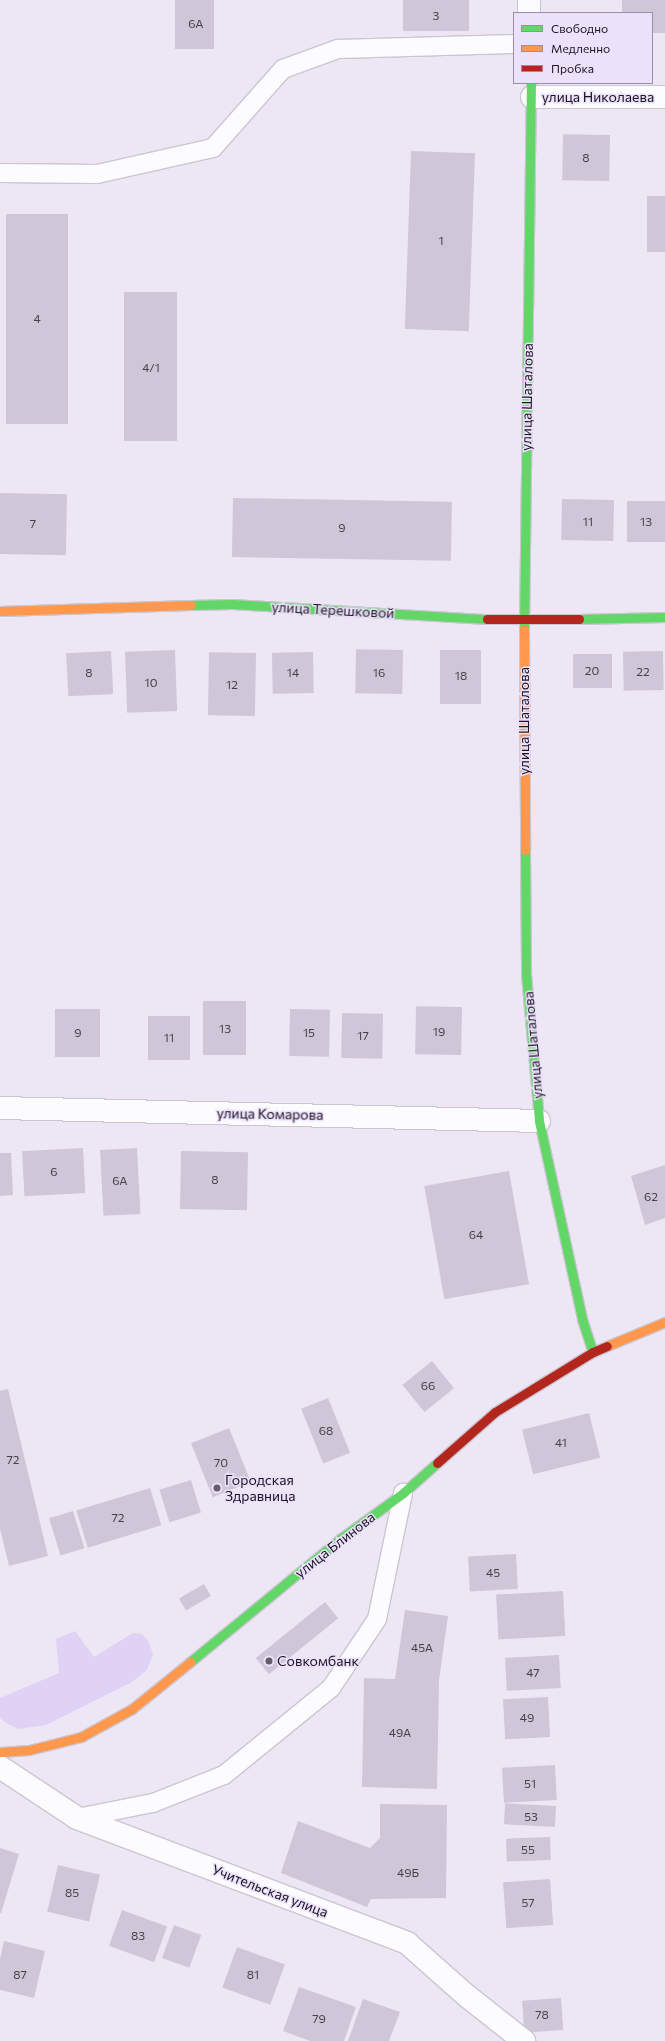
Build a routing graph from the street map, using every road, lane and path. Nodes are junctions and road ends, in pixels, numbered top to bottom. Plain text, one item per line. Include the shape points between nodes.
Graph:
1 (529, 0) edge
2 (529, 12) edge
3 (513, 44) edge
4 (532, 90) edge
5 (665, 97) edge
6 (0, 173) edge
7 (0, 611) edge
8 (665, 617) edge
9 (524, 621) junction
10 (0, 1108) edge
11 (539, 1121) junction
12 (665, 1322) edge
13 (593, 1352) junction
14 (403, 1493) junction
15 (0, 1752) edge
16 (0, 1767) edge
17 (77, 1818) junction
18 (524, 2041) edge

1 - 2 street
3 - 6 lane via 338,49 283,69 213,148 97,174
4 - 5 street, улица Николаева
4 - 9 street, улица Шаталова
7 - 9 street, улица Терешковой via 232,604
8 - 9 street, улица Терешковой
9 - 11 street, улица Шаталова via 526,974
10 - 11 street, улица Комарова
11 - 13 street, улица Шаталова via 582,1319
12 - 13 street, улица Блинова
13 - 14 street, улица Блинова via 495,1412
14 - 15 street, улица Блинова via 340,1539 132,1709 81,1737 29,1750
14 - 17 lane via 378,1618 331,1688 224,1775 153,1803
16 - 17 street, Учительская улица
17 - 18 street, Учительская улица via 406,1943

